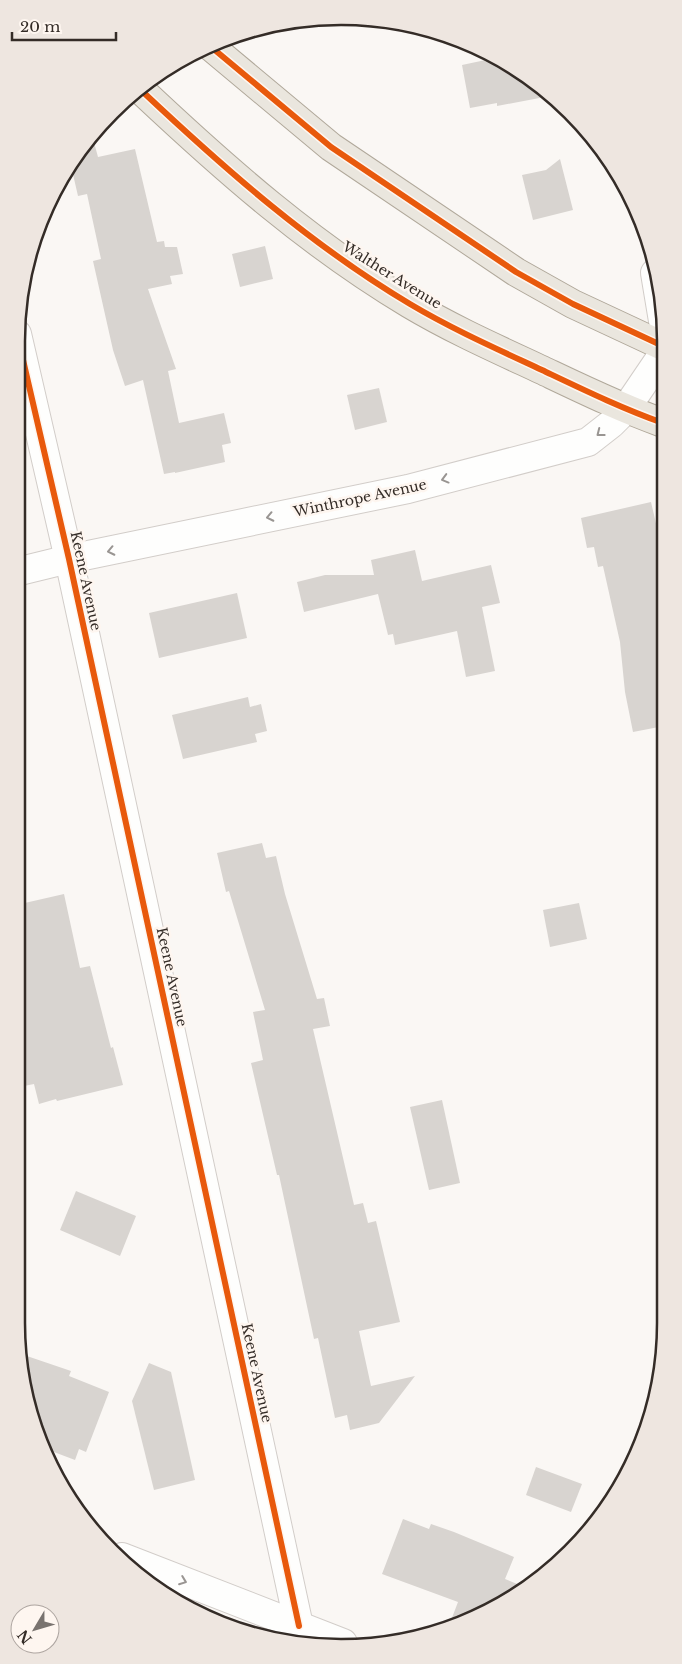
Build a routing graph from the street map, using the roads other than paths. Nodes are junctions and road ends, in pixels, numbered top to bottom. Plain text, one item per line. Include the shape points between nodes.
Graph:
1 (216, 51) edge
2 (145, 94) edge
3 (657, 343) edge
4 (657, 363) edge
5 (25, 365) edge
6 (626, 410) junction
7 (657, 421) edge
8 (69, 559) junction
9 (25, 570) edge
10 (134, 1562) edge
11 (298, 1626) junction
12 (329, 1638) edge

1 - 3 main road via 331,147 516,272 573,304
2 - 6 main road, Walther Avenue via 210,155 286,218 373,280 463,332
4 - 6 street, Winthrope Avenue
5 - 8 street, Keene Avenue
6 - 7 main road, Walther Avenue
6 -> 8 street, Winthrope Avenue via 588,442 408,489
8 - 9 street, Winthrope Avenue
8 - 11 street, Keene Avenue
10 -> 11 street
11 - 12 street

